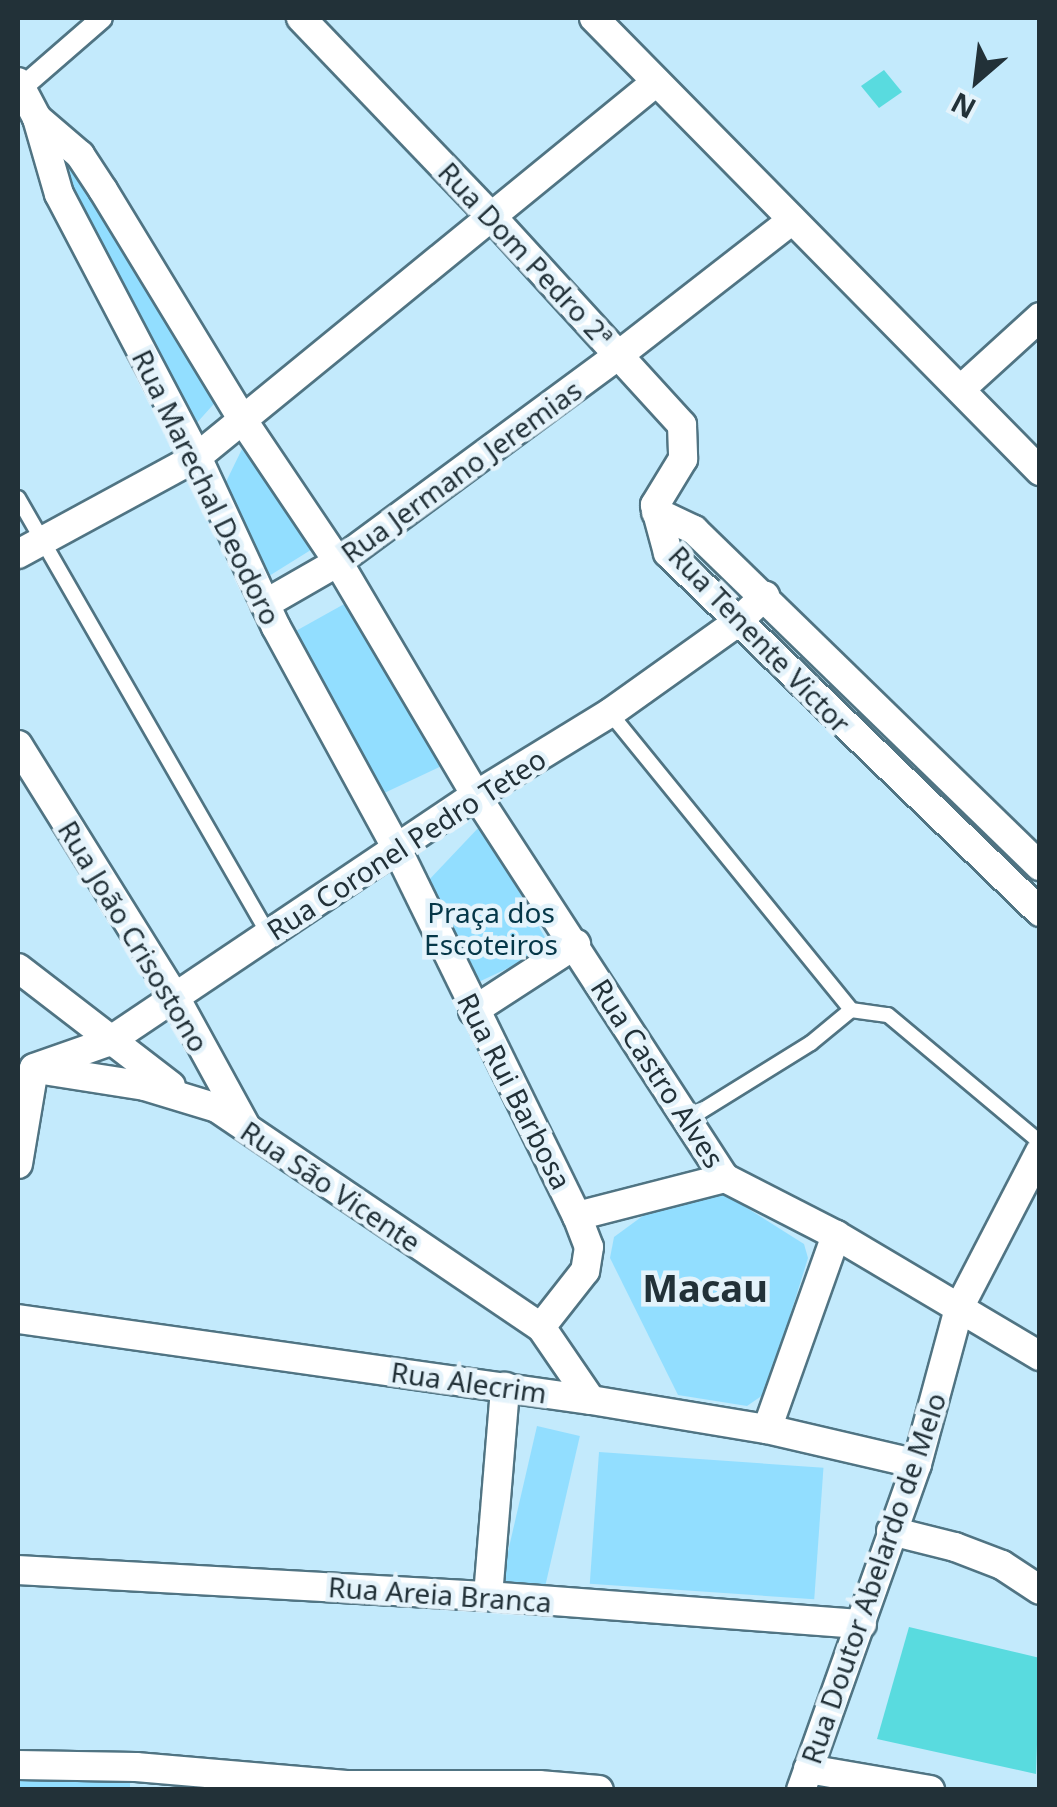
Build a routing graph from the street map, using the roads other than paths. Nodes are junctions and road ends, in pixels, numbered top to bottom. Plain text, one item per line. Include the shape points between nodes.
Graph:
1 (102, 18) edge
2 (300, 18) edge
3 (594, 18) edge
4 (656, 82) junction
5 (19, 87) edge
6 (38, 118) junction
7 (494, 219) junction
8 (792, 220) junction
9 (1040, 316) edge
10 (620, 354) junction
11 (961, 390) junction
12 (242, 419) junction
13 (197, 458) junction
14 (1040, 471) edge
15 (18, 498) edge
16 (656, 512) junction
17 (28, 548) edge
18 (338, 562) junction
19 (766, 596) junction
20 (265, 604) junction
21 (736, 623) junction
22 (610, 713) junction
23 (18, 745) edge
24 (924, 753) junction
25 (899, 778) junction
26 (476, 795) junction
27 (397, 849) junction
28 (1040, 866) edge
29 (1040, 912) edge
30 (268, 935) junction
31 (576, 944) junction
32 (18, 968) edge
33 (175, 997) junction
34 (473, 1010) junction
35 (852, 1010) junction
36 (108, 1042) junction
37 (26, 1067) edge
38 (188, 1098) junction
39 (687, 1120) junction
40 (248, 1129) junction
41 (1040, 1142) edge
42 (1040, 1152) edge
43 (18, 1164) edge
44 (725, 1178) junction
45 (578, 1216) junction
46 (836, 1234) junction
47 (959, 1308) junction
48 (18, 1319) edge
49 (541, 1327) junction
50 (1040, 1356) edge
51 (505, 1387) junction
52 (591, 1400) junction
53 (767, 1428) junction
54 (917, 1464) junction
55 (891, 1532) junction
56 (18, 1570) edge
57 (1040, 1590) edge
58 (488, 1596) junction
59 (862, 1624) junction
60 (18, 1765) edge
61 (136, 1778) edge
62 (805, 1780) edge
63 (333, 1788) edge
64 (599, 1790) edge
65 (930, 1790) edge

1 - 5 street
2 - 7 street, Rua Dom Pedro 2ª
3 - 4 street
4 - 7 street
4 - 8 street
5 - 6 street, Rua Marechal Deodoro
6 - 12 street, Rua Marechal Deodoro via 80,156
6 - 13 street, Rua Marechal Deodoro via 59,194
7 - 10 street, Rua Dom Pedro 2ª
7 - 12 street
8 - 10 street, Rua Jermano Jeremias
8 - 11 street
9 - 11 street
10 - 16 street, Rua Dom Pedro 2ª via 682,425 683,459 658,495
10 - 18 street, Rua Jermano Jeremias
11 - 14 street
12 - 13 street
12 - 18 street, Rua Marechal Deodoro
13 - 17 street
13 - 20 street, Rua Marechal Deodoro
15 - 17 lane
16 - 19 street, Rua Tenente Victor via 694,530
16 - 21 street, Rua Tenente Victor via 668,553
17 - 30 lane
18 - 20 street, Rua Jermano Jeremias
18 - 26 street, Rua Marechal Deodoro
19 - 21 street, Rua Coronel Pedro Teteo
19 - 24 street, Rua Tenente Victor
20 - 27 street, Rua Marechal Deodoro
21 - 22 street, Rua Coronel Pedro Teteo
21 - 25 street, Rua Tenente Victor
22 - 26 street, Rua Coronel Pedro Teteo
22 - 35 lane
23 - 33 street, Rua João Crisostono
24 - 25 street
24 - 28 street, Rua Tenente Victor
25 - 29 street, Rua Tenente Victor
26 - 27 street, Rua Coronel Pedro Teteo
26 - 31 street, Rua Castro Alves
27 - 30 street, Rua Coronel Pedro Teteo
27 - 34 street, Rua Rui Barbosa
30 - 33 street, Rua Coronel Pedro Teteo
31 - 34 street
31 - 39 street, Rua Castro Alves
32 - 36 street
33 - 36 street, Rua Coronel Pedro Teteo
33 - 40 street, Rua João Crisostono
34 - 45 street, Rua Rui Barbosa
35 - 39 lane
35 - 41 lane via 888,1015
36 - 37 street, Rua Coronel Pedro Teteo
36 - 38 street
37 - 38 street, Rua São Vicente
37 - 43 street
38 - 40 street, Rua São Vicente
39 - 44 street, Rua Castro Alves
40 - 49 street, Rua São Vicente
42 - 47 street, Rua Doutor Abelardo de Melo
44 - 45 street
44 - 46 street, Rua Castro Alves
45 - 49 street, Rua Rui Barbosa via 589,1247 585,1272
46 - 47 street, Rua Castro Alves
46 - 53 street
47 - 50 street, Rua Castro Alves
47 - 54 street, Rua Doutor Abelardo de Melo
48 - 51 street, Rua Alecrim
49 - 52 street, Rua São Vicente
51 - 52 street, Rua Alecrim
51 - 58 street
52 - 53 street, Rua Alecrim
53 - 54 street, Rua Alecrim
54 - 55 street, Rua Doutor Abelardo de Melo
55 - 57 street via 986,1559
55 - 59 street, Rua Doutor Abelardo de Melo
56 - 58 street, Rua Areia Branca
58 - 59 street, Rua Areia Branca
59 - 62 street, Rua Doutor Abelardo de Melo
60 - 61 street
61 - 63 street
62 - 65 street
63 - 64 street

